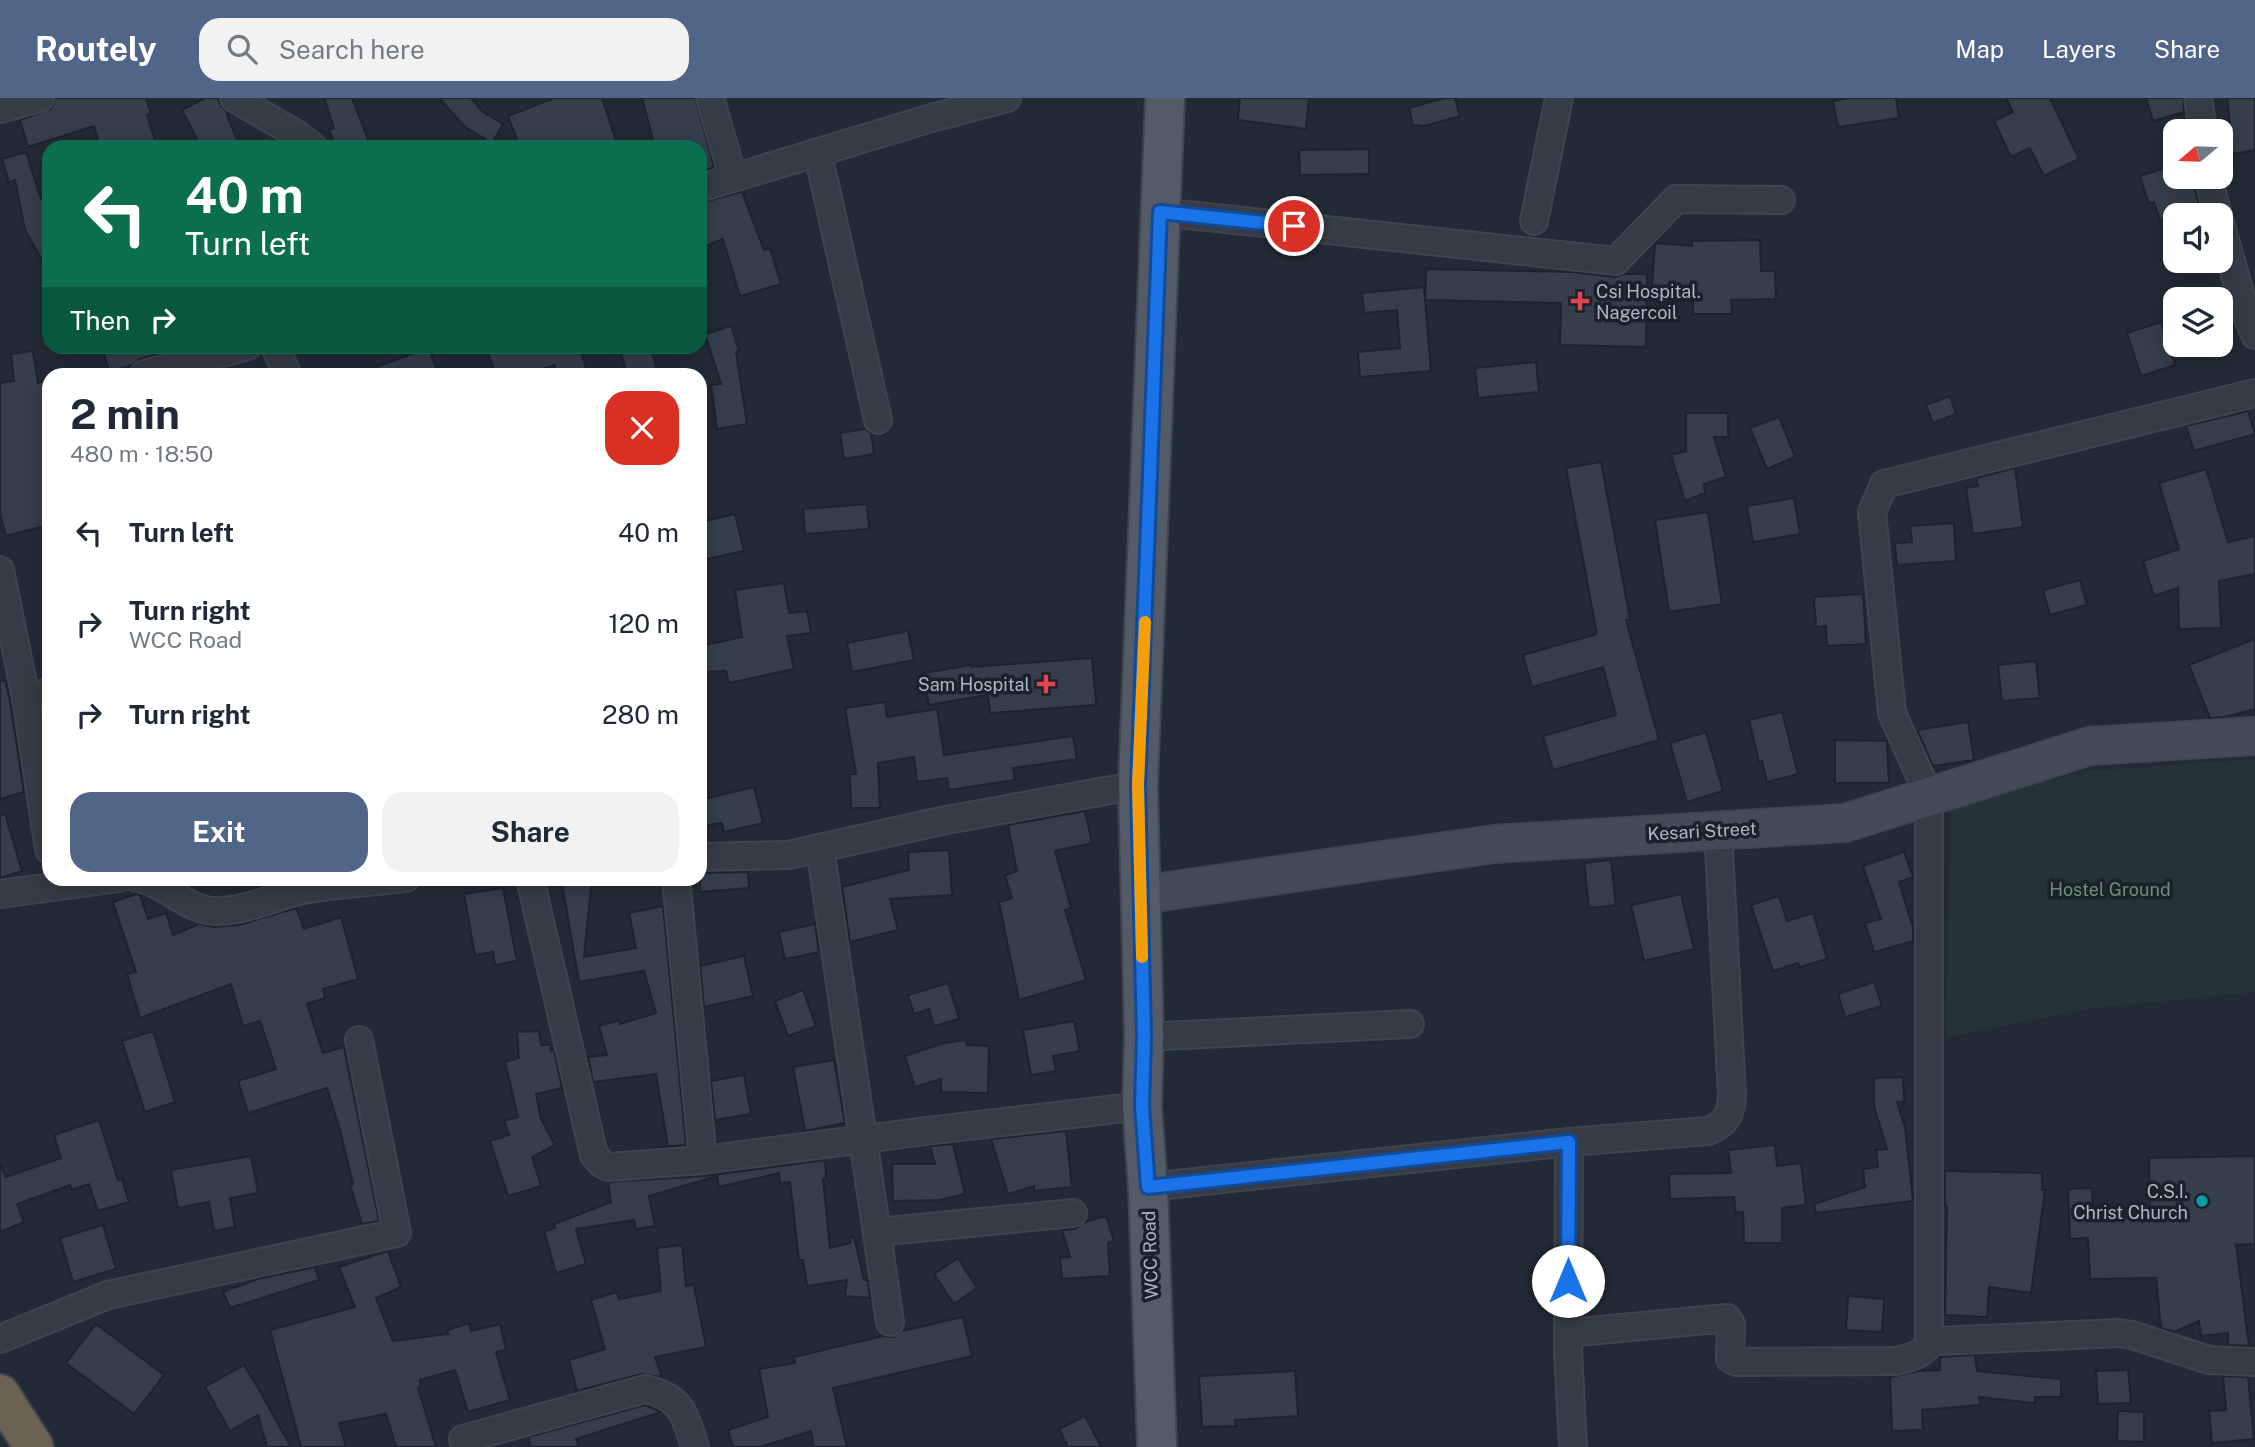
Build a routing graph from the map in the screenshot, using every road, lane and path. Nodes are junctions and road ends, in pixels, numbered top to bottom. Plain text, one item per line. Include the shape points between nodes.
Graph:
1 (40, 98) edge
2 (234, 98) edge
3 (710, 98) edge
4 (1007, 98) edge
5 (1165, 98) edge
6 (1559, 98) edge
7 (2198, 98) edge
8 (0, 109) edge
9 (2201, 119) edge
10 (304, 140) edge
11 (818, 154) junction
12 (733, 177) junction
13 (707, 186) edge
14 (1781, 200) dead end
15 (1160, 212) junction
16 (1534, 221) dead end
17 (2233, 268) edge
18 (2255, 335) edge
19 (218, 354) edge
20 (166, 368) edge
21 (2255, 393) edge
22 (878, 419) dead end
23 (0, 570) edge
24 (37, 695) edge
25 (2255, 736) edge
26 (42, 760) edge
27 (1138, 785) junction
28 (1929, 796) junction
29 (1718, 830) junction
30 (820, 848) junction
31 (707, 857) edge
32 (42, 885) edge
33 (160, 886) edge
34 (330, 886) edge
35 (532, 886) edge
36 (677, 886) edge
37 (0, 894) edge
38 (1140, 895) junction
39 (1410, 1024) dead end
40 (1144, 1037) junction
41 (359, 1040) dead end
42 (1142, 1106) junction
43 (863, 1140) junction
44 (1569, 1142) junction
45 (703, 1160) junction
46 (1148, 1187) junction
47 (1073, 1213) dead end
48 (877, 1232) junction
49 (890, 1322) dead end
50 (1568, 1333) junction
51 (0, 1339) edge
52 (1933, 1340) junction
53 (2255, 1362) edge
54 (0, 1394) edge
55 (34, 1447) edge
56 (466, 1447) edge
57 (695, 1447) edge
58 (1157, 1447) edge
59 (1573, 1447) edge

1 - 8 street
2 - 10 street
3 - 12 street
4 - 11 street
5 - 15 main road, WCC Road
6 - 16 street
7 - 9 street
11 - 12 street
11 - 22 street
12 - 13 street
14 - 15 street via 1675,199 1616,261
15 - 27 main road, WCC Road
17 - 18 street
19 - 20 street
21 - 28 street via 1884,484 1872,512 1892,713
23 - 24 street
24 - 26 street
25 - 28 street, Kesari Street via 2090,747
27 - 30 street
27 - 38 main road, WCC Road
28 - 29 street, Kesari Street via 1844,823
28 - 52 street via 1928,1333
29 - 38 street, Kesari Street via 1494,844
29 - 44 street via 1732,1096 1728,1118 1708,1131
30 - 31 street via 788,855
30 - 43 street
32 - 37 street
33 - 34 street via 201,910 216,912
35 - 45 street via 594,1155 609,1167
36 - 45 street
38 - 40 main road, WCC Road
39 - 40 street
40 - 42 main road, WCC Road
41 - 51 street via 397,1233 108,1295
42 - 43 street
42 - 46 main road, WCC Road
43 - 45 street
43 - 48 street
44 - 46 street
44 - 50 street
46 - 58 main road, WCC Road
47 - 48 street
48 - 49 street
50 - 52 street via 1727,1318 1731,1324 1730,1359 1737,1362 1896,1361 1914,1357
50 - 59 street
52 - 53 street via 2119,1333 2209,1360
54 - 55 highway
56 - 57 street via 463,1438 646,1389 661,1392 678,1404

